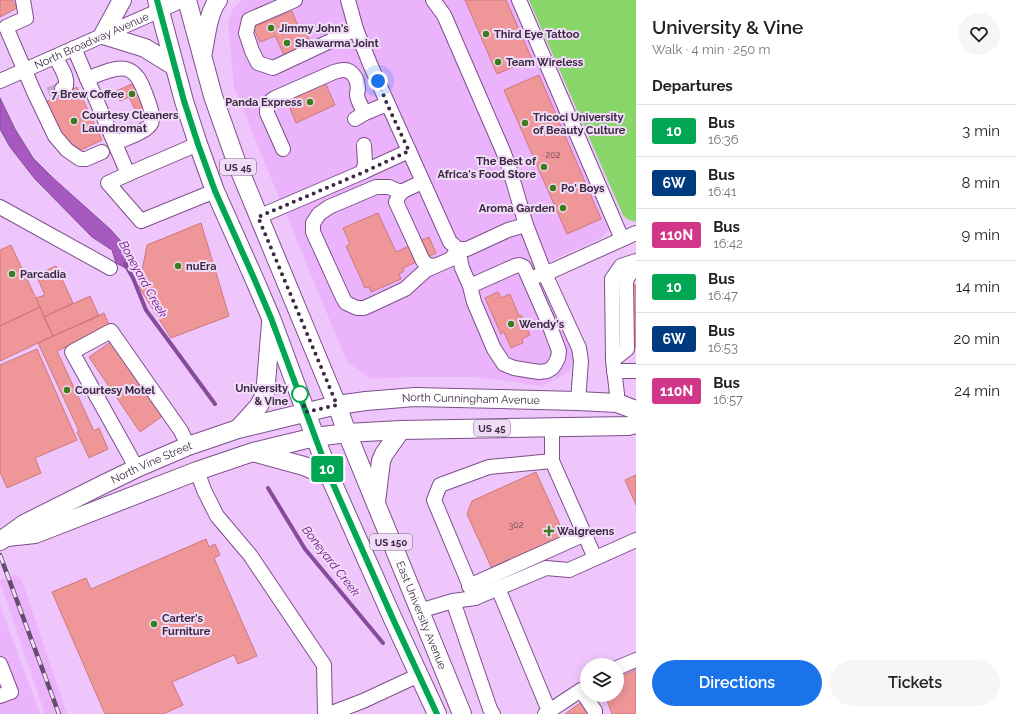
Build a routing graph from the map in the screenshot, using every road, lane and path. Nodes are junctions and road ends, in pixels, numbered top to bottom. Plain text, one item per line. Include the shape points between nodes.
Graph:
1 (23, 0) edge
2 (122, 0) edge
3 (184, 0) edge
4 (187, 0) edge
5 (218, 0) edge
6 (295, 0) edge
7 (348, 0) edge
8 (433, 0) edge
9 (519, 0) edge
10 (158, 5) edge
11 (356, 29) junction
12 (103, 35) junction
13 (74, 48) junction
14 (55, 57) junction
15 (202, 57) junction
16 (174, 66) junction
17 (25, 70) junction
18 (87, 79) junction
19 (0, 81) edge
20 (49, 94) junction
21 (387, 104) junction
22 (115, 143) junction
23 (198, 144) junction
24 (364, 145) dead end
25 (283, 149) dead end
26 (409, 151) junction
27 (102, 152) dead end
28 (364, 172) junction
29 (128, 174) junction
30 (422, 182) junction
31 (215, 191) junction
32 (402, 191) junction
33 (0, 207) edge
34 (258, 217) junction
35 (526, 225) junction
36 (636, 233) edge
37 (622, 239) junction
38 (458, 249) junction
39 (636, 261) edge
40 (434, 266) junction
41 (110, 268) dead end
42 (636, 269) edge
43 (545, 274) junction
44 (529, 279) junction
45 (470, 286) junction
46 (271, 318) junction
47 (613, 365) junction
48 (636, 371) edge
49 (578, 401) junction
50 (617, 403) junction
51 (337, 405) junction
52 (636, 410) edge
53 (306, 412) junction
54 (636, 424) edge
55 (552, 428) junction
56 (238, 429) junction
57 (402, 430) junction
58 (347, 433) junction
59 (315, 437) junction
60 (188, 446) junction
61 (253, 452) junction
62 (552, 460) junction
63 (136, 468) junction
64 (197, 471) junction
65 (330, 477) junction
66 (376, 505) junction
67 (585, 534) junction
68 (3, 539) edge
69 (636, 540) edge
70 (595, 558) junction
71 (498, 588) junction
72 (472, 592) junction
73 (454, 601) junction
74 (419, 611) junction
75 (636, 660) edge
76 (0, 664) edge
77 (624, 665) edge
78 (419, 675) junction
79 (0, 696) edge
80 (547, 712) edge
81 (325, 714) edge
82 (329, 714) edge
83 (437, 714) edge
84 (462, 714) edge
85 (493, 714) edge
86 (595, 714) edge

1 - 17 street via 26,18 6,27
2 - 12 main road
3 - 10 street, North Broadway Avenue
4 - 15 main road, East University Avenue / US 45
5 - 15 main road via 208,25
6 - 11 street via 249,20 246,33 258,63 272,68
7 - 11 street
8 - 35 street via 444,15 503,151
9 - 37 street
10 - 12 street, North Broadway Avenue
10 - 16 main road, US 45
11 - 21 street
12 - 13 street, North Broadway Avenue
12 - 16 main road via 145,48
13 - 14 street, North Broadway Avenue
13 - 18 street
14 - 17 street, North Broadway Avenue
14 - 20 street via 67,82 66,86
15 - 34 main road, East University Avenue / US 45 via 213,96
16 - 23 main road, US 45
17 - 19 street, North Broadway Avenue
17 - 20 street
18 - 22 street
18 - 22 street via 125,68 138,79 143,89 152,116 149,126 142,132
20 - 27 street via 55,136 67,150 80,159
21 - 25 street via 360,116 357,81 349,71 334,72 301,86 275,98 267,106 267,113
21 - 26 street
22 - 29 street
23 - 29 street
23 - 31 main road, US 45
24 - 28 street
26 - 28 street
26 - 30 street
28 - 34 street
29 - 31 street via 108,183 141,221
30 - 32 street
30 - 38 street via 450,242
31 - 46 main road, US 45
32 - 40 street via 396,202 422,261
32 - 40 street via 376,187 329,207 319,214 313,223 313,232 346,303 357,308 364,308 405,289
33 - 41 street
34 - 51 main road, East University Avenue / US 45
35 - 38 street via 508,230 467,249
35 - 43 street
36 - 37 street
37 - 43 street
38 - 40 street via 451,259
38 - 45 street via 462,268
39 - 47 street via 621,266 612,279
42 - 47 street via 626,280 628,349
43 - 44 street
43 - 49 street via 579,348 581,356
44 - 45 street via 524,267 519,264
44 - 45 street via 559,351 555,364 547,371 514,368 504,364 494,349
46 - 53 main road, US 45
46 - 56 main road via 265,395
47 - 48 street
47 - 50 street
49 - 50 main road, North Cunningham Avenue
49 - 51 main road, North Cunningham Avenue via 415,397
50 - 52 main road, North Cunningham Avenue
51 - 53 main road, North Cunningham Avenue
51 - 58 main road, East University Avenue / US 150
53 - 56 main road, North Vine Street
53 - 59 main road, US 45
54 - 55 main road, US 45
55 - 57 main road, US 45
55 - 62 street
56 - 60 main road, North Vine Street
57 - 58 main road, US 45
57 - 66 main road via 381,462
58 - 59 main road, US 45
58 - 66 main road, East University Avenue / US 150
59 - 61 main road, North Vine Street
59 - 65 main road, US 150
60 - 63 main road, North Vine Street
60 - 63 street via 182,432 111,331 72,352
61 - 64 main road, North Vine Street
61 - 65 main road via 304,466
62 - 67 street
62 - 72 street via 489,467 440,485 434,500
63 - 68 main road, North Vine Street via 24,524
64 - 68 main road, North Vine Street via 35,534
64 - 81 street via 216,516 250,555 324,665
65 - 78 main road, US 150
66 - 74 main road, East University Avenue / US 150
67 - 70 street
67 - 72 street
69 - 70 street
70 - 71 street via 569,570 546,568
71 - 72 street
71 - 80 street
72 - 73 street
73 - 74 street
73 - 85 street
74 - 84 main road, East University Avenue / US 150
75 - 77 street
76 - 79 street via 12,692
78 - 82 street
78 - 83 main road, US 150
80 - 86 street via 581,690 595,710

